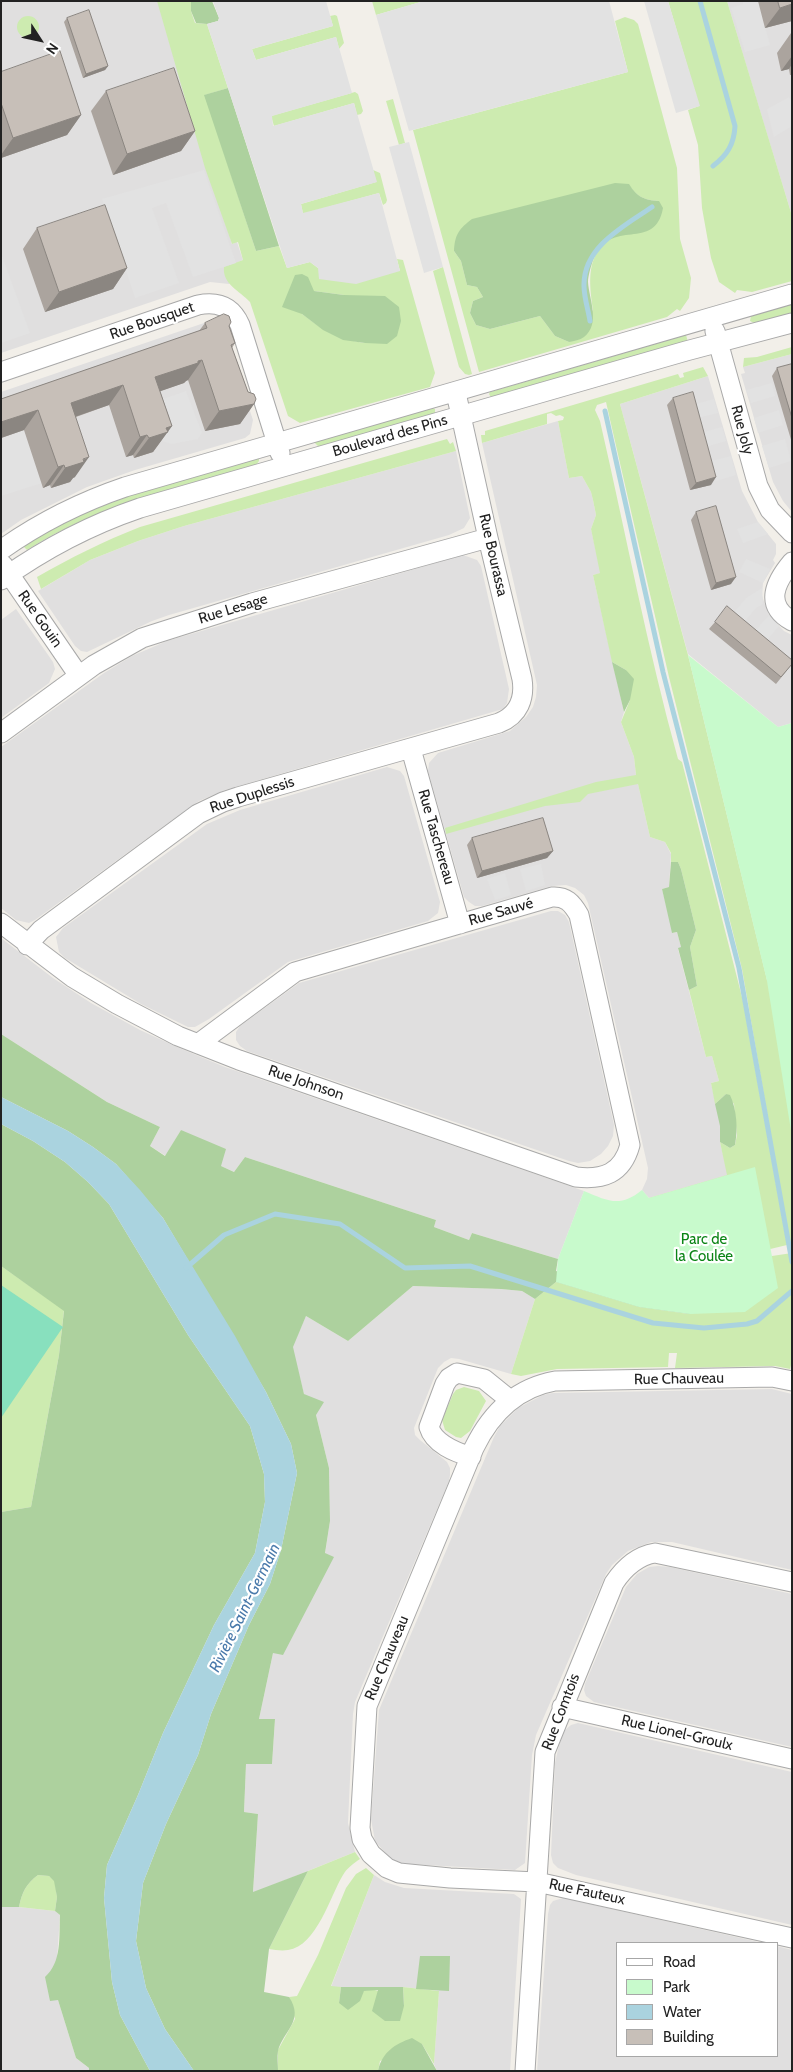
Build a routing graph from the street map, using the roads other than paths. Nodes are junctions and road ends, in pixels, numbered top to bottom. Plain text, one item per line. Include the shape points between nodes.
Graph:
1 (792, 294) edge
2 (710, 318) junction
3 (792, 323) edge
4 (718, 343) junction
5 (1, 372) edge
6 (456, 393) junction
7 (461, 416) junction
8 (277, 442) junction
9 (284, 466) junction
10 (792, 533) edge
11 (488, 538) junction
12 (1, 550) edge
13 (792, 562) edge
14 (4, 572) edge
15 (792, 621) edge
16 (79, 676) junction
17 (513, 715) joint
18 (1, 733) edge
19 (411, 749) junction
20 (1, 923) edge
21 (460, 924) junction
22 (27, 945) junction
23 (198, 1044) junction
24 (627, 1155) joint
25 (792, 1381) edge
26 (510, 1400) junction
27 (470, 1457) junction
28 (792, 1582) edge
29 (562, 1707) junction
30 (792, 1759) edge
31 (381, 1864) joint
32 (537, 1882) junction
33 (792, 1938) edge
34 (525, 2071) edge

1 - 2 street, Boulevard des Pins
2 - 4 street, Rue Joly
2 - 6 street, Boulevard des Pins
3 - 4 street, Boulevard des Pins
4 - 7 street, Boulevard des Pins
4 - 10 street, Rue Joly via 758,486 770,510
5 - 8 street, Rue Bousquet via 198,305 216,304 232,311 240,325
6 - 7 street, Rue Bourassa
6 - 8 street, Boulevard des Pins
7 - 9 street, Boulevard des Pins
7 - 11 street, Rue Bourassa
8 - 9 street, Rue Bousquet
8 - 12 street, Boulevard des Pins via 108,493 47,521
9 - 14 street, Boulevard des Pins via 122,514
11 - 16 street, Rue Lesage via 156,633 127,645
11 - 17 street, Rue Bourassa via 523,686 522,701
13 - 15 street via 774,594 778,608
14 - 16 street, Rue Gouin
16 - 18 street, Rue Lesage
17 - 19 street, Rue Duplessis via 499,723
19 - 21 street, Rue Taschereau
19 - 22 street, Rue Duplessis via 238,797 198,814 36,934
20 - 22 street, Rue Johnson
21 - 23 street, Rue Sauvé via 295,972
21 - 24 street, Rue Sauvé via 552,897 567,899 576,908 628,1134 630,1146
22 - 23 street, Rue Johnson via 117,1004
23 - 24 street, Rue Johnson via 576,1177 593,1178 608,1174
25 - 26 street, Rue Chauveau via 772,1377 555,1381 531,1388
26 - 27 street, Rue Chauveau via 487,1425
26 - 27 street via 484,1379 457,1373 448,1378 429,1427 439,1442
27 - 31 street, Rue Chauveau via 366,1713 360,1828 362,1839
28 - 29 street, Rue Comtois via 670,1555 656,1553 639,1559 625,1568 614,1583
29 - 30 street, Rue Lionel-Groulx
29 - 32 street, Rue Comtois via 544,1758
31 - 32 street, Rue Fauteux via 406,1875
32 - 33 street, Rue Fauteux
32 - 34 street, Rue Comtois

